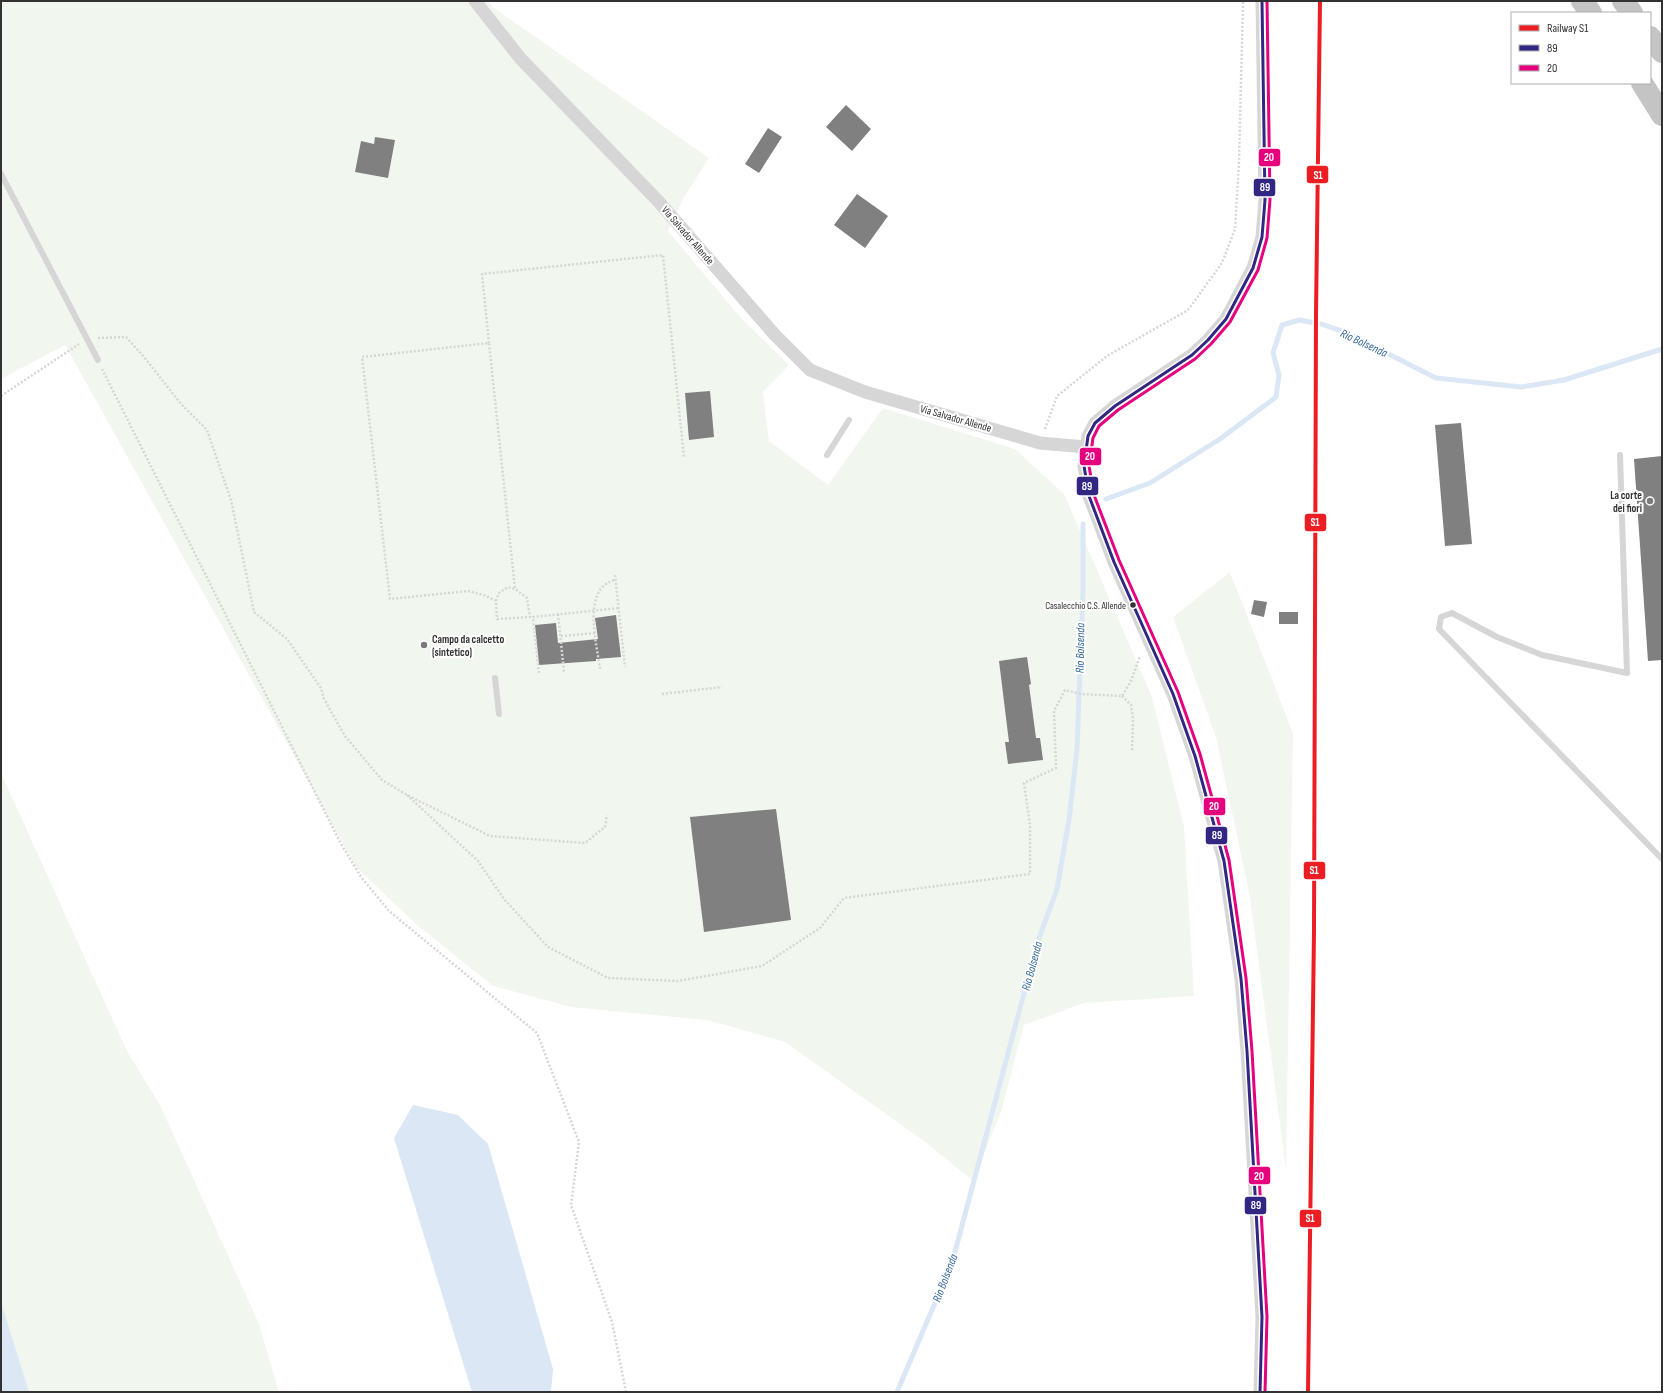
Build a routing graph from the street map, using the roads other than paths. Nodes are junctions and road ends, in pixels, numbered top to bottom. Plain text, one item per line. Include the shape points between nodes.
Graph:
1 (475, 1) edge
2 (1262, 1) edge
3 (1582, 1) edge
4 (1623, 1) edge
5 (1590, 12) edge
6 (1631, 12) edge
7 (1651, 37) edge
8 (1662, 52) edge
9 (1643, 84) edge
10 (1662, 115) edge
11 (1, 174) edge
12 (98, 360) road end
13 (849, 420) dead end
14 (1086, 447) junction
15 (827, 455) dead end
16 (1620, 455) dead end
17 (496, 678) dead end
18 (499, 714) dead end
19 (1662, 859) edge
20 (1260, 1392) edge

1 - 14 street, Via Salvador Allende via 520,58 659,202 775,335 810,370 865,392 1040,443
2 - 14 street via 1265,200 1262,237 1253,268 1226,320 1208,340 1187,358 1115,406 1095,423
3 - 5 highway
4 - 6 highway
7 - 8 highway
9 - 10 highway
11 - 12 lane
13 - 15 lane
14 - 20 street via 1085,473 1089,496 1114,562 1173,694 1195,756 1224,861 1241,979 1248,1051 1262,1317
16 - 19 lane via 1627,673 1542,655 1497,637 1452,613 1441,617 1439,629
17 - 18 lane

